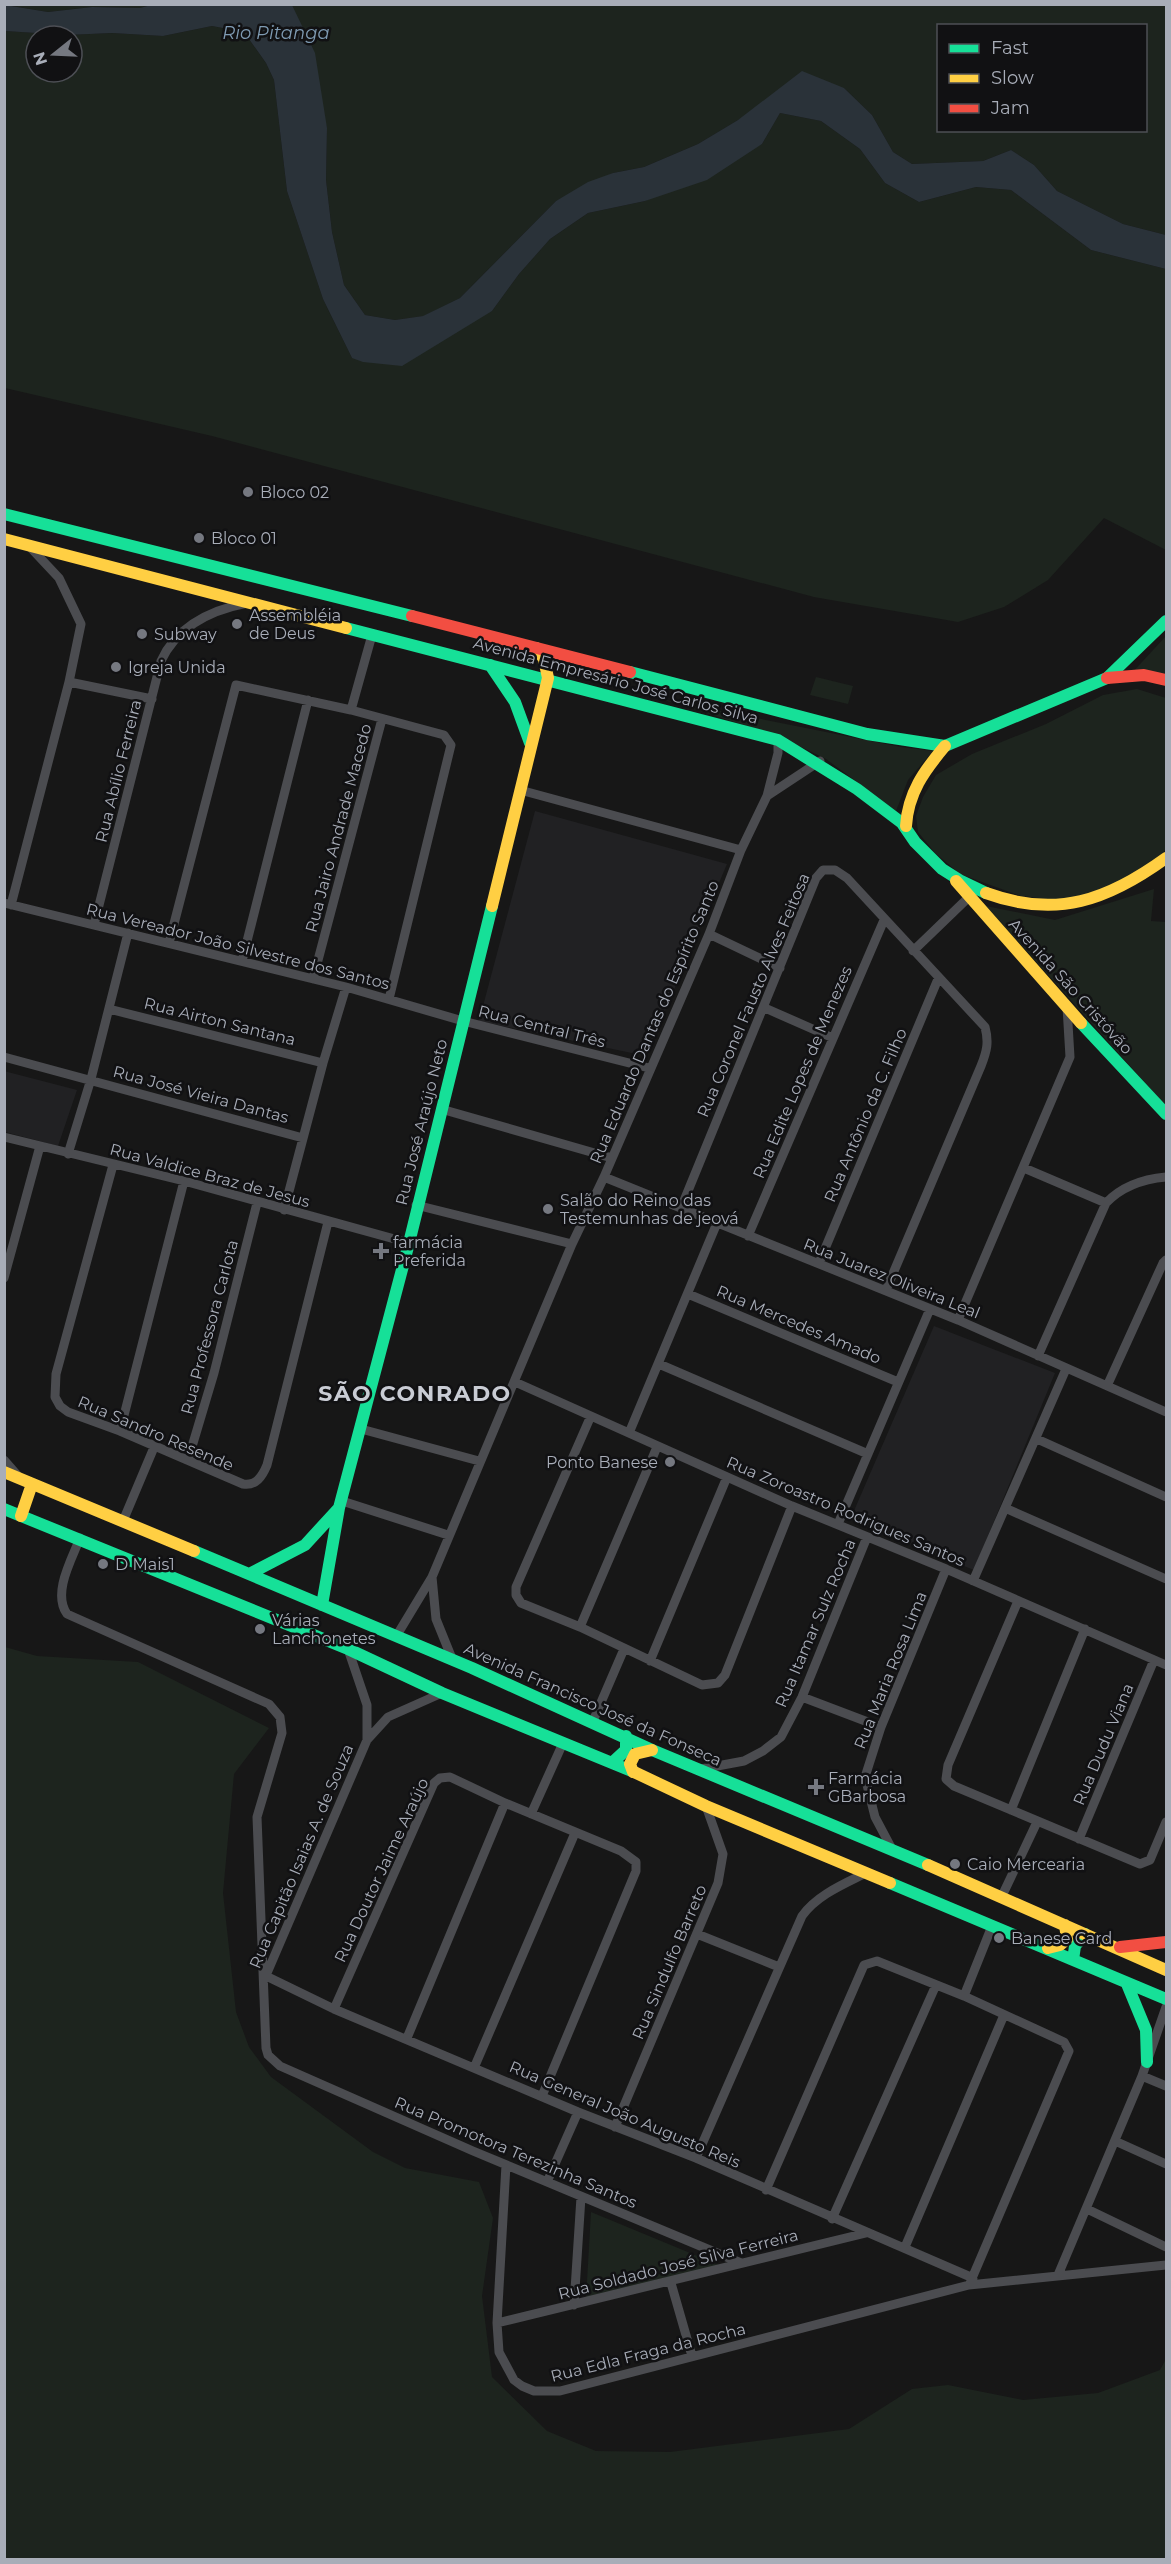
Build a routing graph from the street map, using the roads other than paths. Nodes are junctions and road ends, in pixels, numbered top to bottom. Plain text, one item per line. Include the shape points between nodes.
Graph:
1 (4, 514) edge
2 (4, 539) edge
3 (29, 546) junction
4 (249, 602) junction
5 (1167, 621) edge
6 (372, 635) junction
7 (536, 648) junction
8 (490, 665) junction
9 (548, 678) junction
10 (1107, 678) junction
11 (1167, 681) edge
12 (69, 682) junction
13 (152, 699) junction
14 (308, 700) junction
15 (351, 710) junction
16 (382, 719) junction
17 (778, 740) junction
18 (530, 743) junction
19 (945, 746) junction
20 (820, 761) junction
21 (520, 790) junction
22 (767, 796) junction
23 (906, 826) junction
24 (741, 850) junction
25 (1167, 858) edge
26 (953, 877) junction
27 (969, 897) junction
28 (8, 904) edge
29 (884, 920) junction
30 (94, 926) junction
31 (128, 933) junction
32 (709, 934) junction
33 (169, 943) junction
34 (913, 951) junction
35 (242, 961) junction
36 (780, 968) junction
37 (313, 979) junction
38 (938, 979) junction
39 (346, 987) junction
40 (389, 999) junction
41 (1067, 1007) junction
42 (765, 1008) junction
43 (109, 1009) junction
44 (463, 1021) junction
45 (833, 1038) junction
46 (4, 1057) edge
47 (323, 1063) junction
48 (649, 1068) junction
49 (91, 1079) junction
50 (441, 1109) junction
51 (1167, 1114) edge
52 (4, 1137) edge
53 (303, 1138) junction
54 (40, 1146) junction
55 (68, 1154) junction
56 (612, 1158) junction
57 (113, 1165) junction
58 (1024, 1168) junction
59 (604, 1177) junction
60 (1167, 1177) edge
61 (184, 1181) junction
62 (257, 1203) junction
63 (1106, 1203) junction
64 (416, 1205) junction
65 (681, 1208) junction
66 (284, 1210) junction
67 (328, 1221) junction
68 (717, 1223) junction
69 (748, 1236) junction
70 (409, 1243) junction
71 (572, 1244) junction
72 (1167, 1260) edge
73 (819, 1263) junction
74 (4, 1278) edge
75 (886, 1290) junction
76 (688, 1294) junction
77 (930, 1309) junction
78 (958, 1320) junction
79 (1038, 1356) junction
80 (659, 1364) junction
81 (1066, 1370) junction
82 (515, 1382) junction
83 (897, 1382) junction
84 (1107, 1386) junction
85 (1167, 1412) edge
86 (590, 1418) junction
87 (361, 1429) junction
88 (120, 1431) junction
89 (629, 1433) junction
90 (1037, 1439) junction
91 (155, 1445) junction
92 (657, 1446) junction
93 (868, 1454) junction
94 (4, 1460) edge
95 (188, 1460) junction
96 (479, 1461) junction
97 (4, 1472) edge
98 (727, 1477) junction
99 (19, 1478) junction
100 (32, 1484) junction
101 (1167, 1497) edge
102 (340, 1505) junction
103 (792, 1506) junction
104 (4, 1509) edge
105 (1005, 1509) junction
106 (21, 1516) junction
107 (123, 1521) junction
108 (838, 1524) junction
109 (448, 1535) junction
110 (867, 1537) junction
111 (80, 1538) junction
112 (946, 1569) junction
113 (251, 1573) junction
114 (432, 1576) junction
115 (1167, 1579) edge
116 (973, 1581) junction
117 (1018, 1602) junction
118 (322, 1605) junction
119 (580, 1627) junction
120 (1085, 1629) junction
121 (397, 1635) junction
122 (348, 1649) junction
123 (624, 1649) junction
124 (1154, 1660) junction
125 (453, 1661) junction
126 (650, 1661) junction
127 (1167, 1665) edge
128 (442, 1693) junction
129 (802, 1697) junction
130 (593, 1721) junction
131 (880, 1727) junction
132 (626, 1736) junction
133 (367, 1740) junction
134 (563, 1743) junction
135 (652, 1750) junction
136 (613, 1762) junction
137 (701, 1769) junction
138 (633, 1772) junction
139 (505, 1803) junction
140 (706, 1806) junction
141 (1011, 1810) junction
142 (531, 1814) junction
143 (1037, 1822) junction
144 (1167, 1822) edge
145 (575, 1833) junction
146 (1079, 1839) junction
147 (892, 1849) junction
148 (867, 1873) junction
149 (1002, 1896) junction
150 (1065, 1924) junction
151 (992, 1926) junction
152 (697, 1934) junction
153 (1085, 1934) junction
154 (1167, 1941) edge
155 (1114, 1947) junction
156 (1048, 1948) junction
157 (1073, 1960) junction
158 (779, 1967) junction
159 (1167, 1970) edge
160 (264, 1980) junction
161 (1127, 1984) junction
162 (936, 1985) junction
163 (964, 1996) junction
164 (1167, 1999) edge
165 (1167, 2007) edge
166 (334, 2009) junction
167 (1004, 2015) junction
168 (407, 2038) junction
169 (1147, 2061) junction
170 (474, 2068) junction
171 (1142, 2076) junction
172 (1167, 2086) edge
173 (542, 2096) junction
174 (578, 2112) junction
175 (615, 2127) junction
176 (1115, 2141) junction
177 (696, 2158) junction
178 (1167, 2164) edge
179 (506, 2165) junction
180 (547, 2182) junction
181 (766, 2190) junction
182 (581, 2197) junction
183 (1087, 2209) junction
184 (832, 2219) junction
185 (866, 2233) junction
186 (905, 2247) junction
187 (1167, 2247) edge
188 (741, 2263) junction
189 (1167, 2265) edge
190 (1058, 2275) junction
191 (971, 2281) junction
192 (670, 2283) junction
193 (574, 2305) junction
194 (497, 2323) junction
195 (692, 2356) junction

1 - 7 main road, Avenida Empresário José Carlos Silva
2 - 3 main road, Avenida Empresário José Carlos Silva
3 - 4 main road, Avenida Empresário José Carlos Silva
3 - 12 street via 59,578 81,624
4 - 6 main road, Avenida Empresário José Carlos Silva
4 - 13 street, Rua Abílio Ferreira via 207,614 167,647
5 - 10 main road
6 - 8 main road, Avenida Empresário José Carlos Silva
6 - 15 street
7 - 9 main road via 544,659
7 - 19 main road, Avenida Empresário José Carlos Silva via 867,734
8 - 9 main road, Avenida Empresário José Carlos Silva
8 - 18 main road via 515,702
9 - 17 main road, Avenida Empresário José Carlos Silva
9 - 18 main road, Rua José Araújo Neto
10 - 11 main road via 1144,675
10 - 19 main road
12 - 13 street
12 - 28 street
13 - 30 street, Rua Abílio Ferreira
14 - 15 street
14 - 33 street via 239,684 234,687
14 - 35 street
15 - 16 street
16 - 37 street, Rua Jairo Andrade Macedo
16 - 40 street via 444,735 451,745
17 - 20 main road, Avenida Empresário José Carlos Silva
17 - 22 street, Rua Eduardo Dantas do Espírito Santo
18 - 21 main road, Rua José Araújo Neto
19 - 23 main road via 909,798
20 - 22 street
20 - 23 main road, Avenida Empresário José Carlos Silva
21 - 24 street
21 - 44 main road, Rua José Araújo Neto
22 - 24 street, Rua Eduardo Dantas do Espírito Santo
23 - 26 main road, Avenida Empresário José Carlos Silva via 923,850
24 - 32 street, Rua Eduardo Dantas do Espírito Santo
25 - 26 main road, Avenida Empresário José Carlos Silva via 1118,890 1066,905 1022,904
26 - 27 main road, Avenida São Cristóvão
27 - 34 street
27 - 41 main road, Avenida São Cristóvão
28 - 30 street, Rua Vereador João Silvestre dos Santos
29 - 34 street, Rua Coronel Fausto Alves Feitosa
29 - 36 street, Rua Coronel Fausto Alves Feitosa via 847,878 835,870 824,870 816,878
29 - 45 street, Rua Edite Lopes de Menezes
30 - 31 street, Rua Vereador João Silvestre dos Santos
31 - 33 street, Rua Vereador João Silvestre dos Santos
31 - 43 street
32 - 36 street
32 - 48 street, Rua Eduardo Dantas do Espírito Santo
33 - 35 street, Rua Vereador João Silvestre dos Santos
34 - 38 street, Rua Coronel Fausto Alves Feitosa
35 - 37 street, Rua Vereador João Silvestre dos Santos
36 - 42 street, Rua Coronel Fausto Alves Feitosa
37 - 39 street, Rua Vereador João Silvestre dos Santos
38 - 73 street, Rua Antônio da C. Filho
38 - 75 street, Rua Coronel Fausto Alves Feitosa via 985,1027 988,1045
39 - 40 street, Rua Vereador João Silvestre dos Santos
39 - 47 street
40 - 44 street, Rua Vereador João Silvestre dos Santos
41 - 51 main road, Avenida São Cristóvão
41 - 58 street via 1070,1057
42 - 45 street
42 - 65 street, Rua Coronel Fausto Alves Feitosa
43 - 47 street, Rua Airton Santana
43 - 49 street
44 - 48 street, Rua Central Três
44 - 50 main road, Rua José Araújo Neto
45 - 69 street, Rua Edite Lopes de Menezes
46 - 49 street, Rua José Vieira Dantas
47 - 53 street
48 - 56 street, Rua Eduardo Dantas do Espírito Santo
49 - 53 street, Rua José Vieira Dantas
49 - 55 street
50 - 56 street
50 - 64 main road, Rua José Araújo Neto
52 - 54 street, Rua Valdice Braz de Jesus
53 - 66 street
54 - 55 street, Rua Valdice Braz de Jesus
54 - 74 street
55 - 57 street, Rua Valdice Braz de Jesus
56 - 59 street, Rua Eduardo Dantas do Espírito Santo
57 - 61 street, Rua Valdice Braz de Jesus
57 - 88 street, Rua Sandro Resende via 54,1390 60,1406 68,1412
58 - 63 street
58 - 78 street
59 - 65 street, Rua Juarez Oliveira Leal
59 - 71 street, Rua Eduardo Dantas do Espírito Santo
60 - 63 street via 1132,1185
61 - 62 street, Rua Valdice Braz de Jesus
61 - 88 street
62 - 66 street, Rua Valdice Braz de Jesus
62 - 95 street, Rua Professora Carlota
63 - 79 street
64 - 70 main road, Rua José Araújo Neto
64 - 71 street
65 - 68 street, Rua Juarez Oliveira Leal
66 - 67 street, Rua Valdice Braz de Jesus
67 - 70 street, Rua Valdice Braz de Jesus
67 - 95 street, Rua Sandro Resende via 263,1475 249,1485 243,1484
68 - 69 street, Rua Juarez Oliveira Leal
68 - 76 street
69 - 73 street, Rua Juarez Oliveira Leal
70 - 87 main road, Rua José Araújo Neto
71 - 82 street, Rua Eduardo Dantas do Espírito Santo
72 - 84 street
73 - 75 street, Rua Juarez Oliveira Leal
75 - 77 street, Rua Juarez Oliveira Leal
76 - 80 street
76 - 83 street, Rua Mercedes Amado
77 - 78 street, Rua Juarez Oliveira Leal
77 - 83 street
78 - 79 street, Rua Juarez Oliveira Leal
79 - 81 street, Rua Juarez Oliveira Leal
80 - 89 street
80 - 93 street
81 - 84 street, Rua Juarez Oliveira Leal
81 - 90 street
82 - 86 street, Rua Zoroastro Rodrigues Santos
82 - 96 street, Rua Eduardo Dantas do Espírito Santo
83 - 93 street
84 - 85 street, Rua Juarez Oliveira Leal
86 - 89 street, Rua Zoroastro Rodrigues Santos
86 - 119 street via 515,1591 521,1603
87 - 96 street
87 - 102 main road, Rua José Araújo Neto
88 - 91 street, Rua Sandro Resende
89 - 92 street, Rua Zoroastro Rodrigues Santos
90 - 101 street
90 - 105 street
91 - 95 street, Rua Sandro Resende
91 - 107 street
92 - 98 street, Rua Zoroastro Rodrigues Santos
92 - 119 street
93 - 108 street
94 - 99 street
96 - 109 street, Rua Eduardo Dantas do Espírito Santo
97 - 99 main road, Avenida Francisco José da Fonseca
98 - 103 street, Rua Zoroastro Rodrigues Santos
98 - 126 street
99 - 100 main road, Avenida Francisco José da Fonseca
100 - 106 main road
100 - 107 main road, Avenida Francisco José da Fonseca
102 - 109 street
102 - 113 main road via 304,1545
102 - 118 main road, Rua José Araújo Neto
103 - 108 street, Rua Zoroastro Rodrigues Santos
103 - 126 street via 723,1679 702,1685
104 - 106 main road
105 - 115 street
105 - 116 street
106 - 111 main road
107 - 113 main road, Avenida Francisco José da Fonseca
108 - 110 street, Rua Zoroastro Rodrigues Santos
109 - 114 street, Rua Eduardo Dantas do Espírito Santo
110 - 112 street, Rua Zoroastro Rodrigues Santos
110 - 129 street, Rua Itamar Sulz Rocha
111 - 122 main road
111 - 160 street via 61,1593 67,1614 269,1704 280,1717 282,1733 257,1817
112 - 116 street, Rua Zoroastro Rodrigues Santos
112 - 131 street, Rua Maria Rosa Lima
113 - 118 main road, Avenida Francisco José da Fonseca
114 - 121 street
114 - 125 street, Rua Eduardo Dantas do Espírito Santo via 436,1619
116 - 117 street, Rua Zoroastro Rodrigues Santos
117 - 120 street, Rua Zoroastro Rodrigues Santos
117 - 141 street via 945,1774 954,1786
118 - 121 main road, Avenida Francisco José da Fonseca
119 - 123 street
120 - 124 street, Rua Zoroastro Rodrigues Santos
120 - 141 street
121 - 125 main road, Avenida Francisco José da Fonseca
122 - 128 main road
122 - 133 street, Rua Capitão Isaias A. de Souza via 367,1705
123 - 126 street
123 - 130 street
124 - 127 street, Rua Zoroastro Rodrigues Santos
124 - 146 street, Rua Dudu Viana
125 - 130 main road, Avenida Francisco José da Fonseca
128 - 133 street, Rua Capitão Isaias A. de Souza via 388,1717
128 - 134 main road
129 - 131 street
129 - 137 street, Rua Itamar Sulz Rocha via 781,1737 764,1751 731,1766
130 - 132 main road, Avenida Francisco José da Fonseca
131 - 147 street, Rua Maria Rosa Lima via 865,1781 878,1825
132 - 135 main road, Avenida Francisco José da Fonseca
132 - 136 main road via 626,1750
133 - 160 street, Rua Capitão Isaias A. de Souza
134 - 136 main road
134 - 142 street
135 - 137 main road, Avenida Francisco José da Fonseca
135 - 138 main road via 635,1755 630,1764
136 - 138 main road
137 - 147 main road, Avenida Francisco José da Fonseca
138 - 140 main road
139 - 142 street, Rua Doutor Jaime Araújo
139 - 166 street, Rua Doutor Jaime Araújo via 450,1777 436,1781
139 - 168 street
140 - 148 main road
140 - 152 street, Rua Sindulfo Barreto via 723,1864
141 - 143 street
142 - 145 street, Rua Doutor Jaime Araújo
143 - 146 street
143 - 149 street
144 - 146 street via 1150,1860 1140,1864
145 - 170 street
145 - 173 street, Rua Doutor Jaime Araújo via 632,1857 637,1867
147 - 149 main road, Avenida Francisco José da Fonseca
148 - 151 main road
148 - 158 street via 829,1892 807,1909
149 - 150 main road, Avenida Francisco José da Fonseca
150 - 153 main road, Avenida Francisco José da Fonseca
150 - 156 main road via 1065,1942
151 - 156 main road
151 - 163 street
152 - 158 street
152 - 175 street, Rua Sindulfo Barreto
153 - 155 main road, Avenida Francisco José da Fonseca
153 - 157 main road via 1075,1947
154 - 155 main road
155 - 159 main road, Avenida Francisco José da Fonseca
156 - 157 main road
157 - 161 main road
158 - 177 street
160 - 166 street, Rua General João Augusto Reis
160 - 179 street, Rua Promotora Terezinha Santos via 266,2048 280,2066
161 - 164 main road
161 - 169 main road via 1146,2030
162 - 163 street
162 - 181 street via 877,1961 864,1965
162 - 184 street
163 - 167 street
165 - 169 street
166 - 168 street, Rua General João Augusto Reis
167 - 186 street
167 - 191 street via 1064,2042 1069,2051
168 - 170 street, Rua General João Augusto Reis
169 - 171 street
170 - 173 street, Rua General João Augusto Reis
171 - 172 street
171 - 176 street
173 - 174 street, Rua General João Augusto Reis
174 - 175 street, Rua General João Augusto Reis
174 - 180 street
175 - 177 street, Rua General João Augusto Reis
176 - 178 street
176 - 183 street
177 - 181 street, Rua General João Augusto Reis
179 - 180 street, Rua Promotora Terezinha Santos
179 - 194 street, Rua Edla Fraga da Rocha
180 - 182 street, Rua Promotora Terezinha Santos
181 - 184 street, Rua General João Augusto Reis
182 - 188 street, Rua Promotora Terezinha Santos
182 - 193 street
183 - 187 street
183 - 190 street
184 - 185 street, Rua General João Augusto Reis
185 - 186 street, Rua General João Augusto Reis
185 - 188 street, Rua Soldado José Silva Ferreira
186 - 191 street, Rua General João Augusto Reis
188 - 192 street, Rua Soldado José Silva Ferreira
189 - 190 street, Rua Edla Fraga da Rocha
190 - 191 street, Rua Edla Fraga da Rocha
191 - 195 street, Rua Edla Fraga da Rocha
192 - 193 street, Rua Soldado José Silva Ferreira
192 - 195 street
193 - 194 street, Rua Soldado José Silva Ferreira
194 - 195 street, Rua Edla Fraga da Rocha via 499,2352 505,2366 513,2380 534,2391 560,2391

